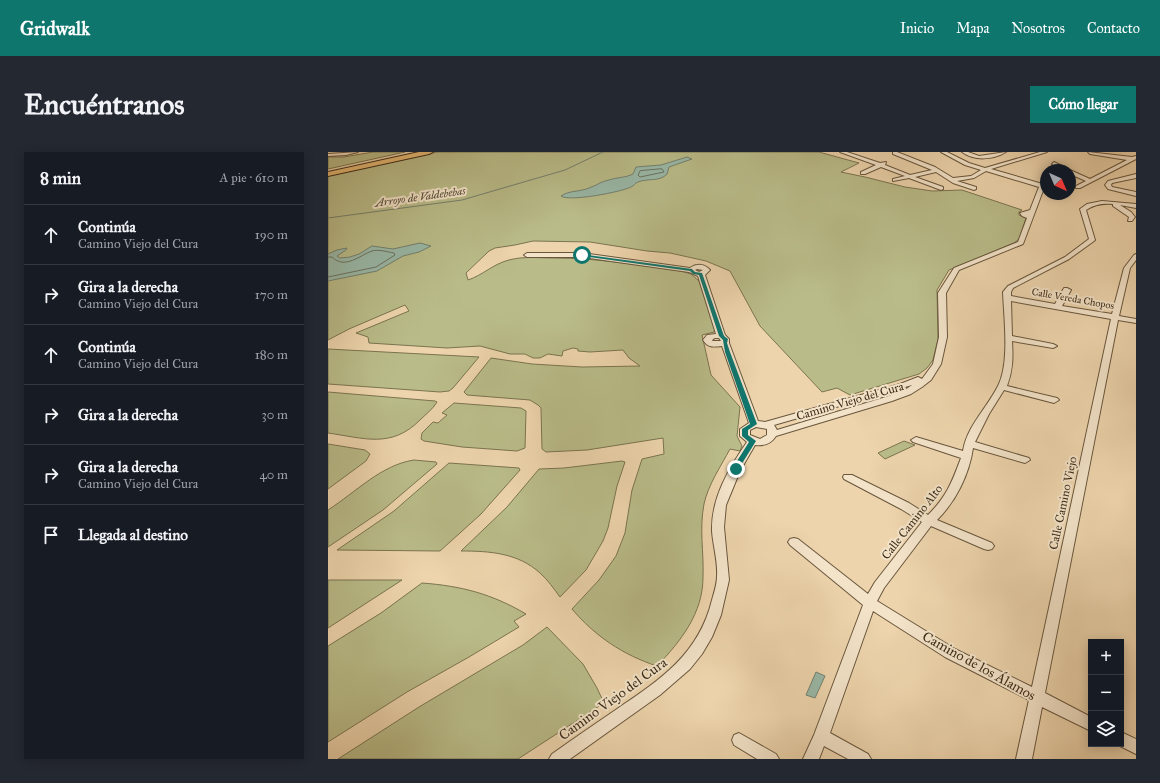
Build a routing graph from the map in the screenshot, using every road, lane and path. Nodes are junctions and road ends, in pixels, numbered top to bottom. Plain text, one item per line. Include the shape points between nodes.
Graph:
1 (356, 152) edge
2 (414, 152) edge
3 (429, 152) edge
4 (842, 152) edge
5 (857, 152) edge
6 (894, 152) edge
7 (943, 152) edge
8 (964, 152) edge
9 (1004, 152) edge
10 (1045, 152) edge
11 (333, 153) edge
12 (1090, 153) edge
13 (328, 154) edge
14 (850, 154) junction
15 (903, 157) junction
16 (1135, 158) edge
17 (896, 160) dead end
18 (889, 162) dead end
19 (882, 164) junction
20 (986, 169) junction
21 (328, 170) edge
22 (937, 170) junction
23 (328, 174) edge
24 (862, 174) dead end
25 (1076, 174) edge
26 (1136, 176) edge
27 (908, 177) junction
28 (895, 180) dead end
29 (952, 180) junction
30 (1090, 180) junction
31 (1108, 185) junction
32 (1040, 186) edge
33 (1078, 187) joint
34 (941, 188) dead end
35 (974, 188) dead end
36 (1136, 194) edge
37 (1040, 196) edge
38 (1112, 203) junction
39 (1136, 206) edge
40 (1130, 220) dead end
41 (527, 255) dead end
42 (1136, 256) edge
43 (1066, 290) dead end
44 (1007, 298) junction
45 (1058, 307) junction
46 (1115, 317) junction
47 (1136, 321) edge
48 (720, 336) junction
49 (1008, 338) junction
50 (1053, 346) dead end
51 (728, 352) junction
52 (933, 370) junction
53 (1002, 387) junction
54 (1054, 400) dead end
55 (754, 424) junction
56 (764, 425) junction
57 (774, 434) junction
58 (916, 440) dead end
59 (752, 441) junction
60 (969, 444) junction
61 (967, 456) junction
62 (1025, 460) dead end
63 (848, 477) dead end
64 (929, 521) junction
65 (794, 542) dead end
66 (988, 546) dead end
67 (870, 603) junction
68 (1036, 697) junction
69 (1088, 723) edge
70 (822, 736) junction
71 (739, 740) dead end
72 (1124, 741) edge
73 (1136, 747) edge
74 (557, 759) edge
75 (771, 759) edge
76 (811, 759) edge
77 (863, 759) edge
78 (1024, 759) edge

1 - 11 street
2 - 21 highway
3 - 23 highway
4 - 14 street
5 - 14 street
6 - 15 street
7 - 20 street via 967,164
8 - 9 street via 974,158 980,158
10 - 20 street
11 - 13 street
12 - 16 street
14 - 19 street
15 - 17 street
15 - 22 street
16 - 30 street
18 - 19 street
19 - 24 street
19 - 27 street
20 - 29 street via 972,178
20 - 32 street
22 - 27 street
22 - 29 street
25 - 30 street
26 - 31 street via 1110,182
27 - 28 street
27 - 34 street
29 - 35 street
30 - 33 street
31 - 33 street
31 - 36 street via 1110,188
37 - 52 street, Camino Viejo del Cura via 1021,243 956,268 942,293 943,337 940,354
38 - 39 street
38 - 40 street via 1129,213 1132,217
38 - 44 street via 1097,202 1083,209 1092,240 1068,258 1010,287 1006,292
41 - 48 street via 582,255 692,270 701,274
42 - 46 street, Calle Camino Viejo via 1127,268
43 - 45 street
44 - 45 street, Calle Vereda Chopos
44 - 49 street, Calle Camino Alto
45 - 46 street, Calle Vereda Chopos
46 - 47 street, Calle Vereda Chopos
46 - 68 street, Calle Camino Viejo
48 - 51 street
48 - 51 street via 714,345
49 - 50 street
49 - 53 street, Calle Camino Alto via 1009,360
51 - 55 street
52 - 56 street, Camino Viejo del Cura via 902,386
52 - 57 street, Camino Viejo del Cura via 928,378 908,392
53 - 54 street
53 - 60 street, Calle Camino Alto via 984,414
55 - 56 street
55 - 59 street via 744,432
56 - 57 street via 773,430
57 - 59 street via 764,442
58 - 61 street
59 - 74 street, Camino Viejo del Cura via 723,496 718,526 724,573 718,606 709,632 691,659 673,678
60 - 61 street, Calle Camino Alto
60 - 62 street
61 - 64 street, Calle Camino Alto via 957,484 945,505
63 - 64 street
64 - 66 street
64 - 67 street, Calle Camino Alto via 879,585
65 - 67 street, Camino de los Álamos
67 - 68 street, Camino de los Álamos via 950,653
67 - 70 street, Calle Camino Alto
68 - 69 street, Camino de los Álamos
68 - 78 street, Calle Camino Viejo
70 - 76 street, Calle Camino Alto
70 - 77 street
71 - 75 street
72 - 73 street

